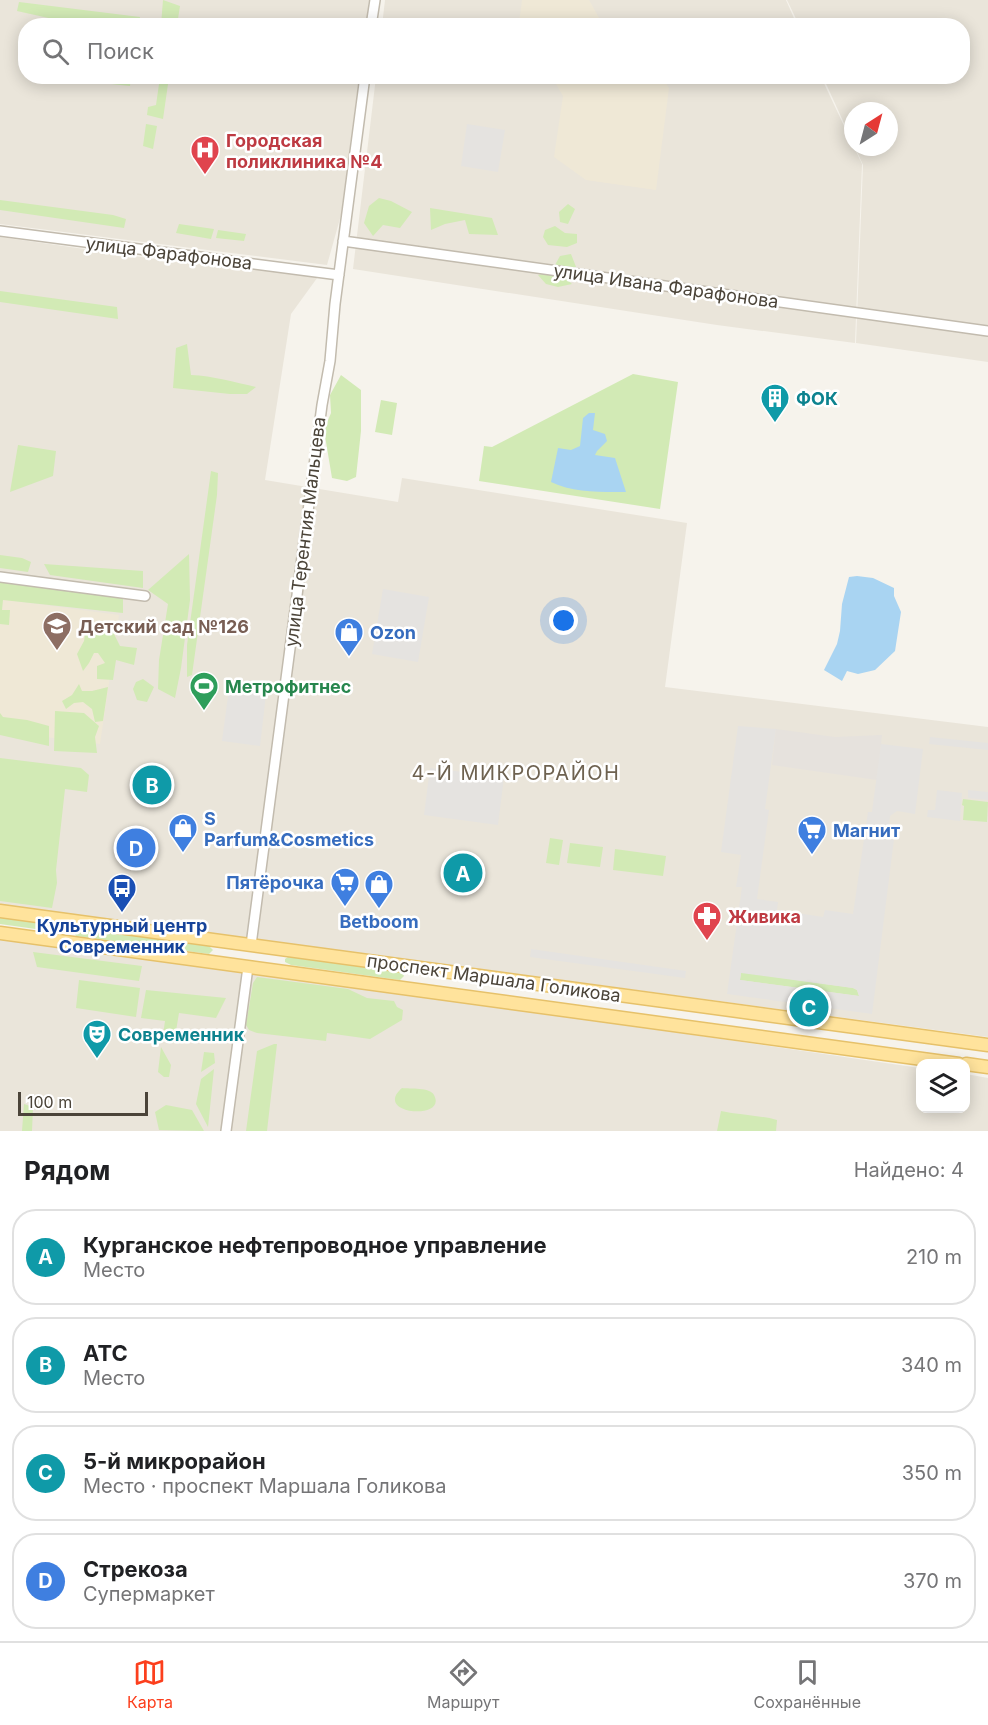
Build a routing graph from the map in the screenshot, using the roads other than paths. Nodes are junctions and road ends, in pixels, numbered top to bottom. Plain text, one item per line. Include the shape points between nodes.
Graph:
1 (375, 0) edge
2 (372, 18) edge
3 (364, 84) edge
4 (0, 231) edge
5 (343, 241) junction
6 (339, 275) junction
7 (988, 331) edge
8 (0, 577) edge
9 (145, 596) dead end
10 (0, 911) edge
11 (65, 920) junction
12 (0, 933) edge
13 (62, 942) junction
14 (251, 945) junction
15 (248, 967) junction
16 (416, 968) junction
17 (547, 985) junction
18 (413, 989) junction
19 (544, 1007) junction
20 (988, 1046) edge
21 (923, 1059) edge
22 (970, 1065) edge
23 (988, 1067) edge
24 (226, 1131) edge

1 - 2 street
3 - 5 street, улица Терентия Мальцева
4 - 6 street, улица Фарафонова
5 - 6 street, улица Терентия Мальцева
5 - 7 street, улица Ивана Фарафонова
6 - 14 street, улица Терентия Мальцева
8 - 9 street
10 - 11 main road, проспект Маршала Голикова
11 - 13 main road
11 - 14 main road, проспект Маршала Голикова
12 - 13 main road, проспект Маршала Голикова
13 - 15 main road, проспект Маршала Голикова
14 - 15 main road, улица Терентия Мальцева
14 - 16 main road, проспект Маршала Голикова
15 - 18 main road, проспект Маршала Голикова
15 - 24 street, улица Терентия Мальцева
16 - 17 main road, проспект Маршала Голикова
16 - 18 main road
17 - 19 main road
17 - 20 main road, проспект Маршала Голикова
18 - 19 main road, проспект Маршала Голикова
19 - 21 main road, проспект Маршала Голикова
22 - 23 main road

